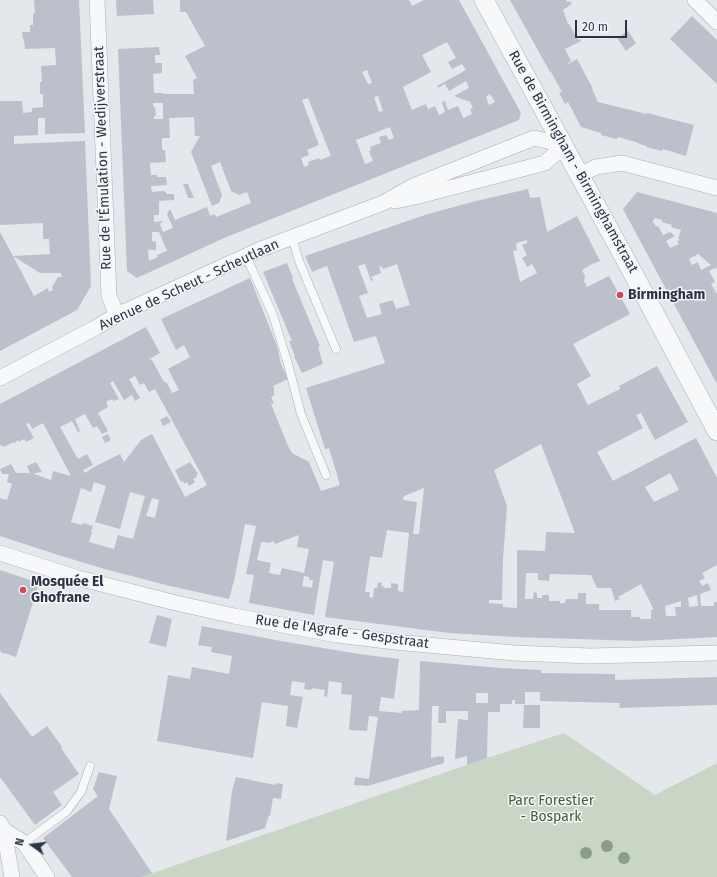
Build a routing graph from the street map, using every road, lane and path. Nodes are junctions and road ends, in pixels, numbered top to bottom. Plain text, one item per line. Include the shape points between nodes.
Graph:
1 (97, 0) edge
2 (484, 0) edge
3 (695, 0) edge
4 (717, 22) edge
5 (564, 145) junction
6 (580, 175) junction
7 (717, 188) edge
8 (383, 203) junction
9 (292, 237) junction
10 (246, 256) junction
11 (117, 315) junction
12 (336, 348) dead end
13 (0, 378) edge
14 (717, 431) edge
15 (326, 475) dead end
16 (0, 554) edge
17 (717, 653) edge
18 (90, 766) dead end
19 (2, 826) edge
20 (24, 843) junction
21 (12, 877) edge
22 (47, 877) edge

1 - 11 street, Rue de l'Émulation - Wedijverstraat via 109,296
2 - 5 street, Rue de Birmingham - Birminghamstraat
3 - 4 street
5 - 6 street, Rue de Birmingham - Birminghamstraat
5 - 8 street, Avenue de Scheut - Scheutlaan via 545,163
5 - 8 street, Avenue de Scheut - Scheutlaan via 534,138 413,186
6 - 7 street via 596,167 622,163
6 - 14 street, Rue de Birmingham - Birminghamstraat
8 - 9 street, Avenue de Scheut - Scheutlaan
9 - 10 street, Avenue de Scheut - Scheutlaan
9 - 12 lane via 299,261
10 - 11 street, Avenue de Scheut - Scheutlaan
10 - 15 lane via 273,315 301,414
11 - 13 street, Avenue de Scheut - Scheutlaan
16 - 17 street, Rue de l'Agrafe - Gespstraat via 78,578 176,603 337,635 514,653 590,656
18 - 20 lane via 81,792 67,810
19 - 20 street
19 - 21 street
20 - 22 street

